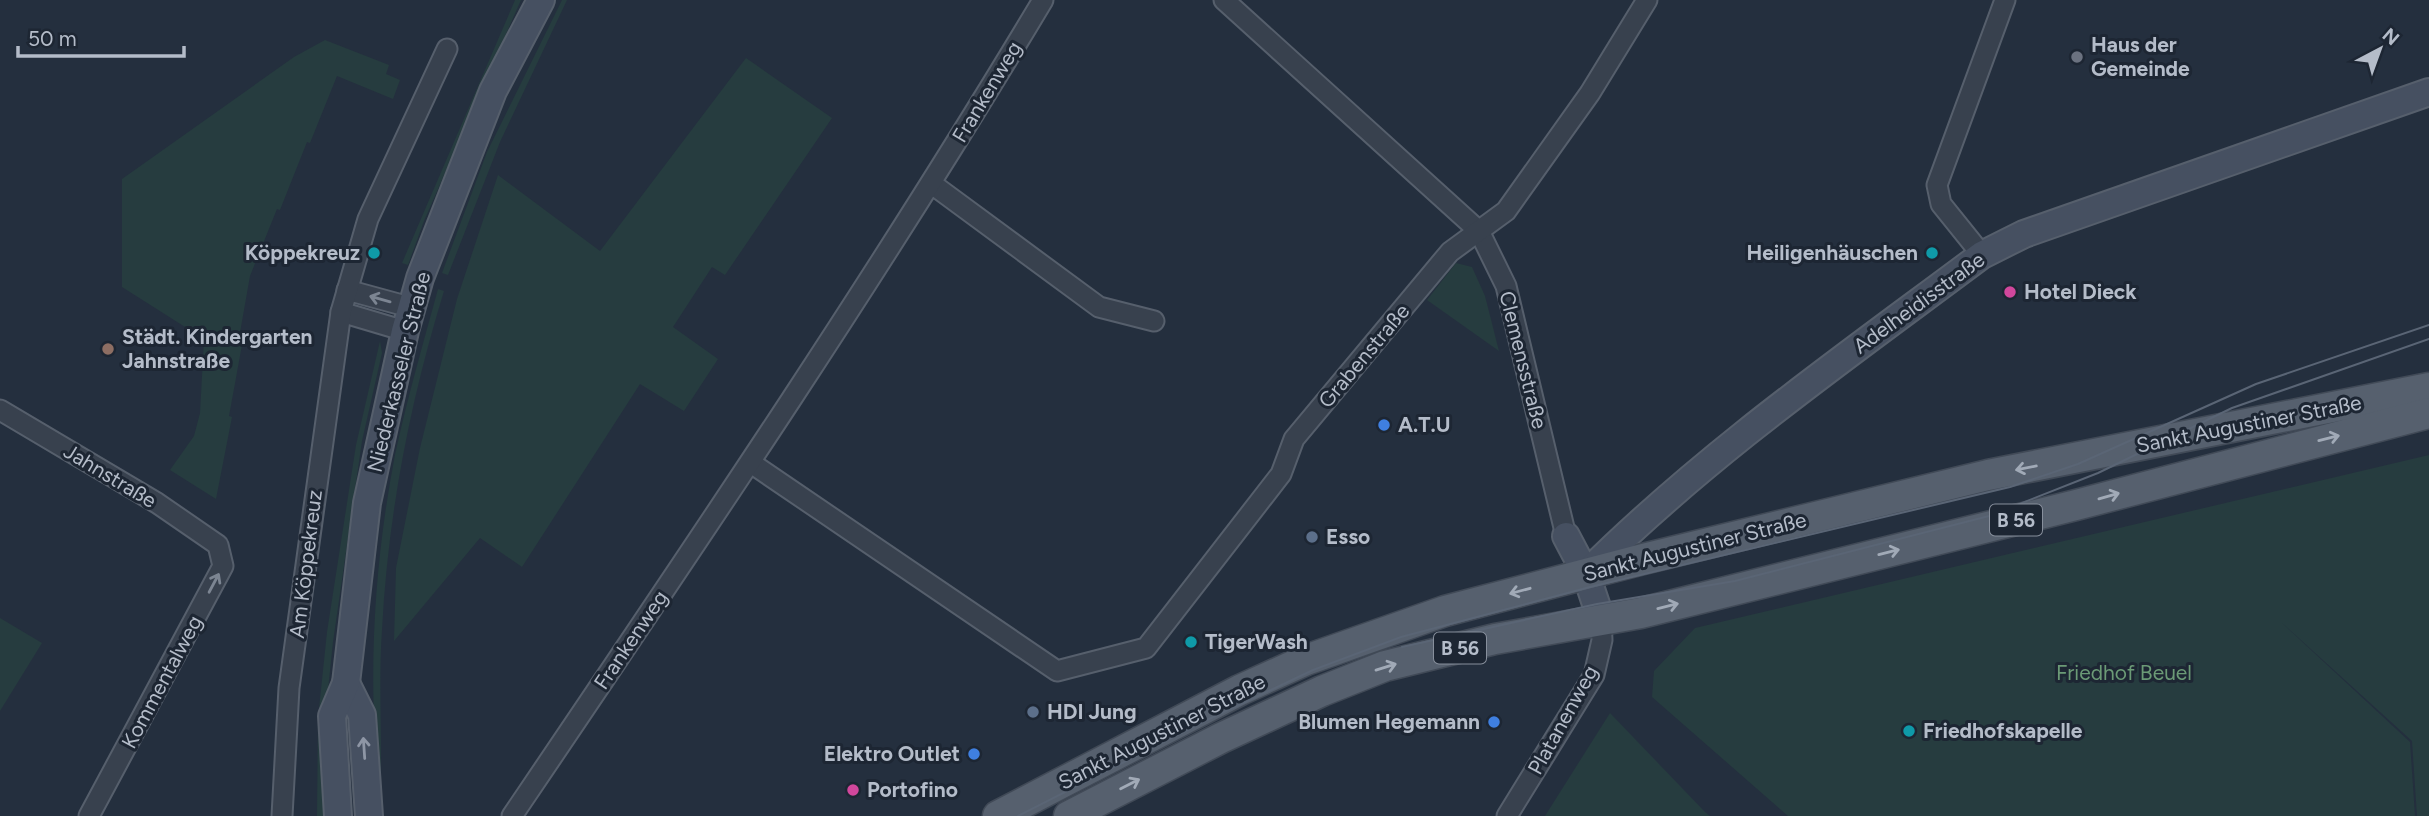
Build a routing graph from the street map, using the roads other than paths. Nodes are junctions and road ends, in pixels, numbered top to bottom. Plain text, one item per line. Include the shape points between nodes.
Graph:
1 (541, 0) edge
2 (1042, 0) edge
3 (1224, 0) edge
4 (1647, 0) edge
5 (2005, 0) edge
6 (447, 49) dead end
7 (2429, 92) edge
8 (932, 184) junction
9 (1479, 231) junction
10 (1976, 247) junction
11 (347, 290) junction
12 (341, 312) junction
13 (409, 319) junction
14 (1154, 321) dead end
15 (2429, 388) edge
16 (0, 410) edge
17 (2429, 413) edge
18 (751, 463) junction
19 (1566, 536) joint
20 (218, 545) joint
21 (1586, 574) junction
22 (1601, 619) junction
23 (346, 683) junction
24 (89, 816) edge
25 (282, 816) edge
26 (338, 816) edge
27 (369, 816) edge
28 (512, 816) edge
29 (998, 816) edge
30 (1069, 816) edge
31 (1507, 816) edge

1 - 13 street, Niederkasseler Straße via 493,90 420,278
2 - 8 street, Frankenweg
3 - 9 street, Clemensstraße
4 - 9 street, Grabenstraße via 1590,93 1506,211
5 - 10 street via 1937,185 1941,204
6 - 11 street, Am Köppekreuz via 368,219
7 - 10 street, Adelheidisstraße
8 - 14 street via 1099,307
8 - 18 street, Frankenweg
9 - 18 street, Grabenstraße via 1450,252 1294,439 1281,474 1146,648 1057,671
9 - 19 street, Clemensstraße via 1506,286
10 - 21 street, Adelheidisstraße via 1630,530
11 - 12 street, Am Köppekreuz
13 -> 11 street
12 - 13 street
12 - 25 street, Am Köppekreuz via 289,688
13 - 23 street, Niederkasseler Straße via 368,503
15 -> 21 main road, Sankt Augustiner Straße / B 56 via 1988,475
16 - 20 street, Jahnstraße via 146,496
22 -> 17 main road, Sankt Augustiner Straße / B 56 via 1915,546
18 - 28 street, Frankenweg
19 - 21 street, Clemensstraße
24 -> 20 street, Kommentalweg via 223,566
21 - 22 street, Clemensstraße
21 -> 29 main road, Sankt Augustiner Straße / B 56 via 1445,611 1306,660
30 -> 22 main road, Sankt Augustiner Straße / B 56 via 1221,738 1385,666
22 - 31 street, Platanenweg via 1602,640 1594,675
23 - 26 street, Niederkasseler Straße via 332,716
27 -> 23 street via 362,715

